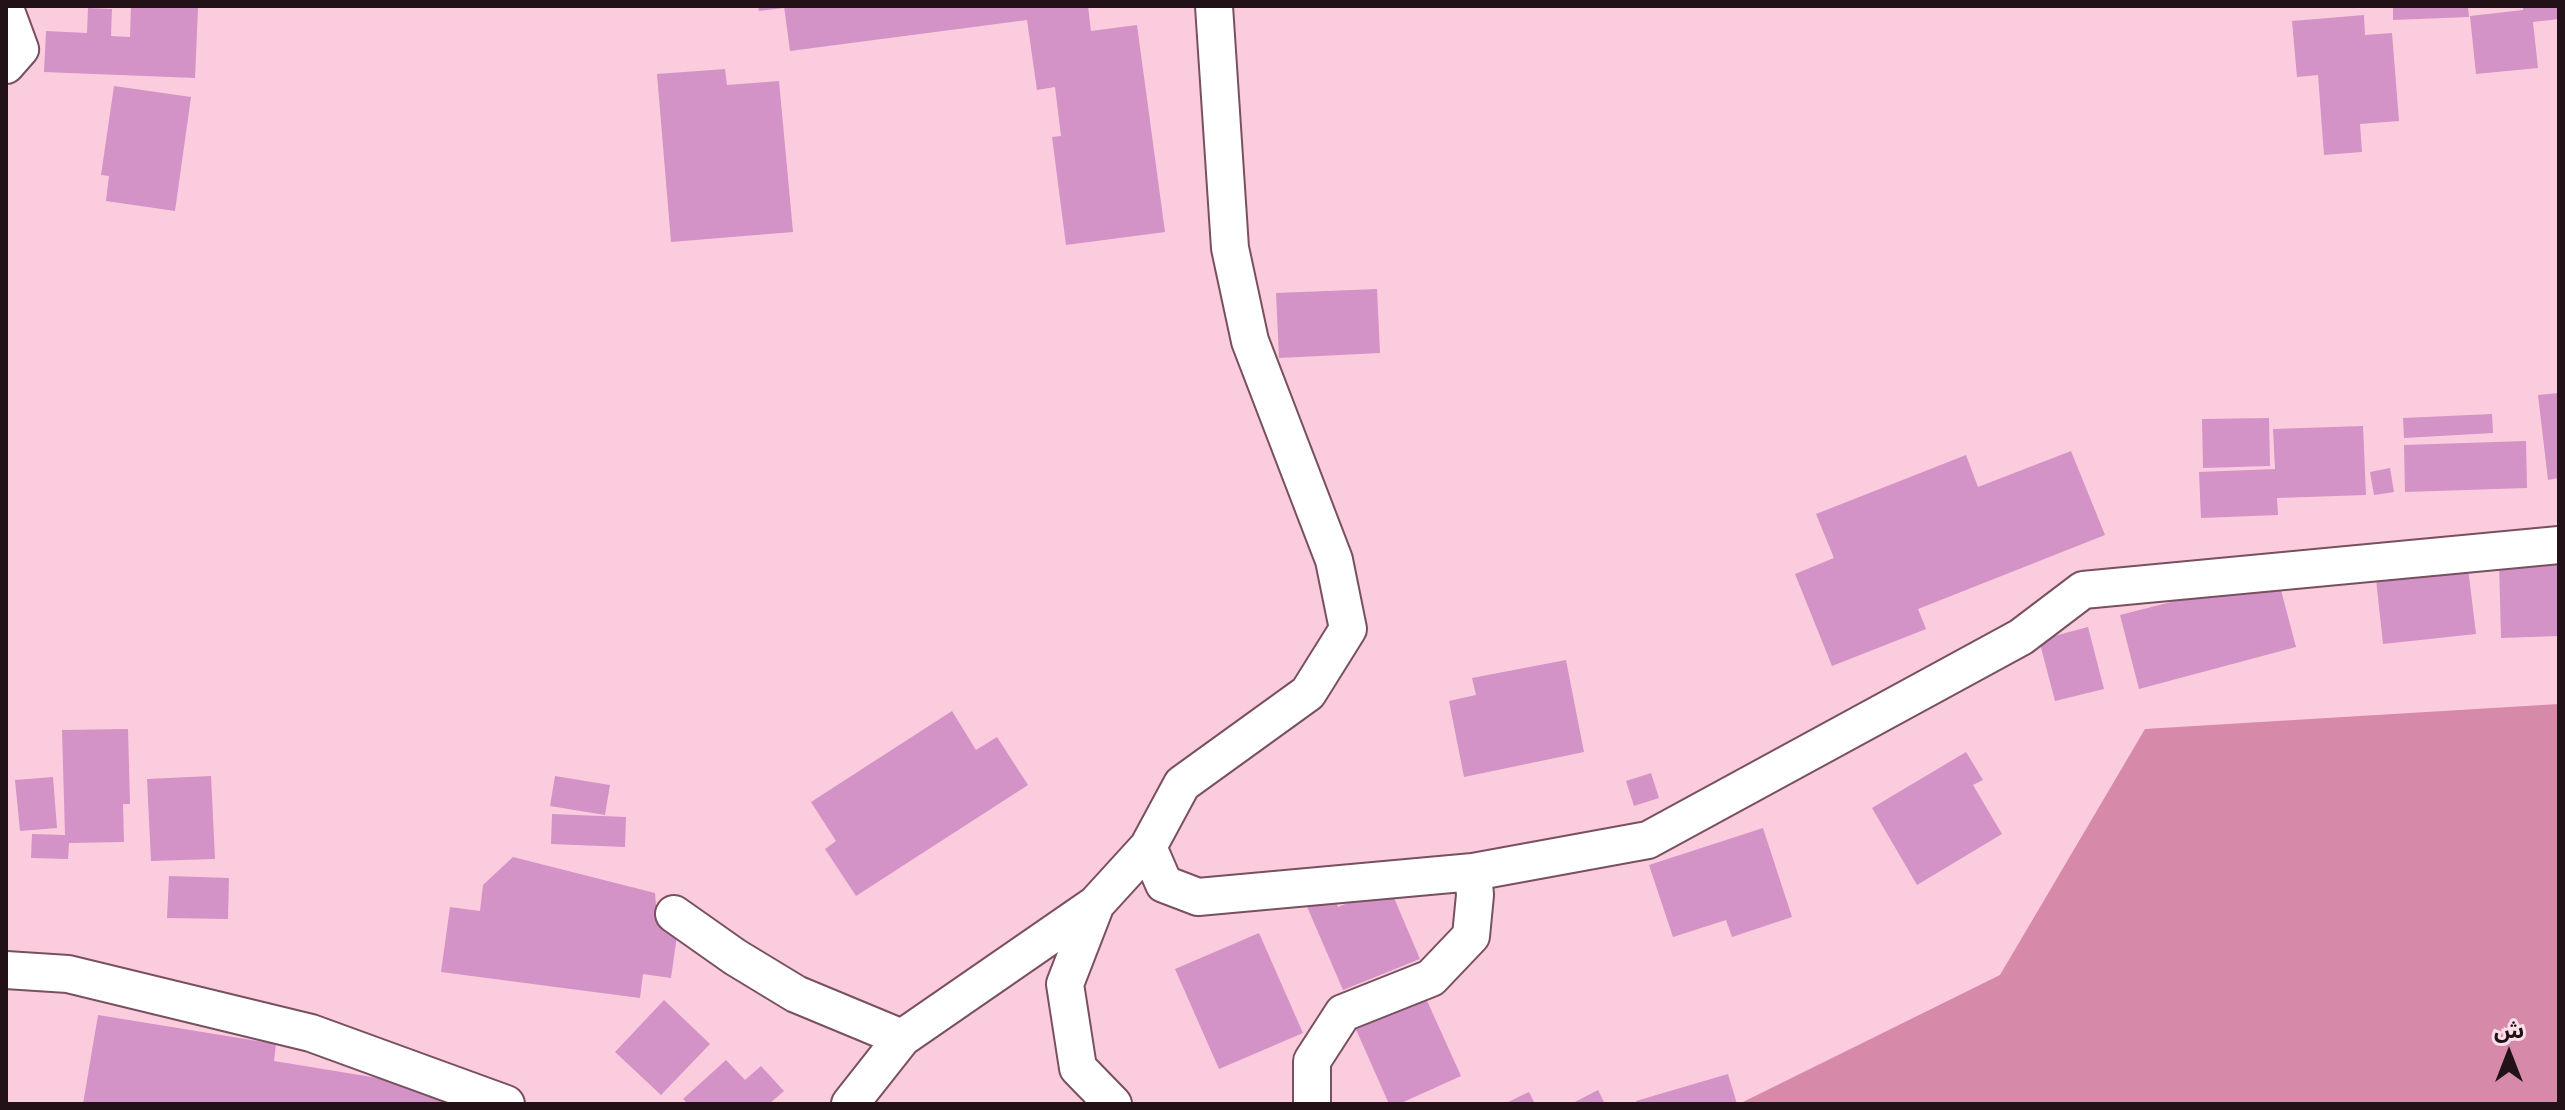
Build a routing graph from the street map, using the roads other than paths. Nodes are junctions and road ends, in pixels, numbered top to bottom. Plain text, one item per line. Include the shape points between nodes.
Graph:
1 (1214, 6) edge
2 (6, 11) edge
3 (6, 65) edge
4 (2559, 545) edge
5 (1148, 847) junction
6 (1473, 872) junction
7 (1096, 904) junction
8 (674, 914) dead end
9 (6, 970) edge
10 (902, 1038) junction
11 (506, 1104) edge
12 (850, 1104) edge
13 (1113, 1104) edge
14 (1312, 1104) edge

1 - 5 street via 1230,248 1250,341 1334,560 1348,629 1308,693 1182,784
2 - 3 street via 20,49
4 - 6 street via 2083,590 2021,637 1648,840
5 - 6 street via 1164,884 1198,897
5 - 7 street
6 - 14 street via 1471,936 1431,978 1343,1013 1312,1061
7 - 10 street
7 - 13 street via 1065,984 1078,1068
8 - 10 street via 796,994
9 - 11 street via 68,974 311,1033
10 - 12 street

